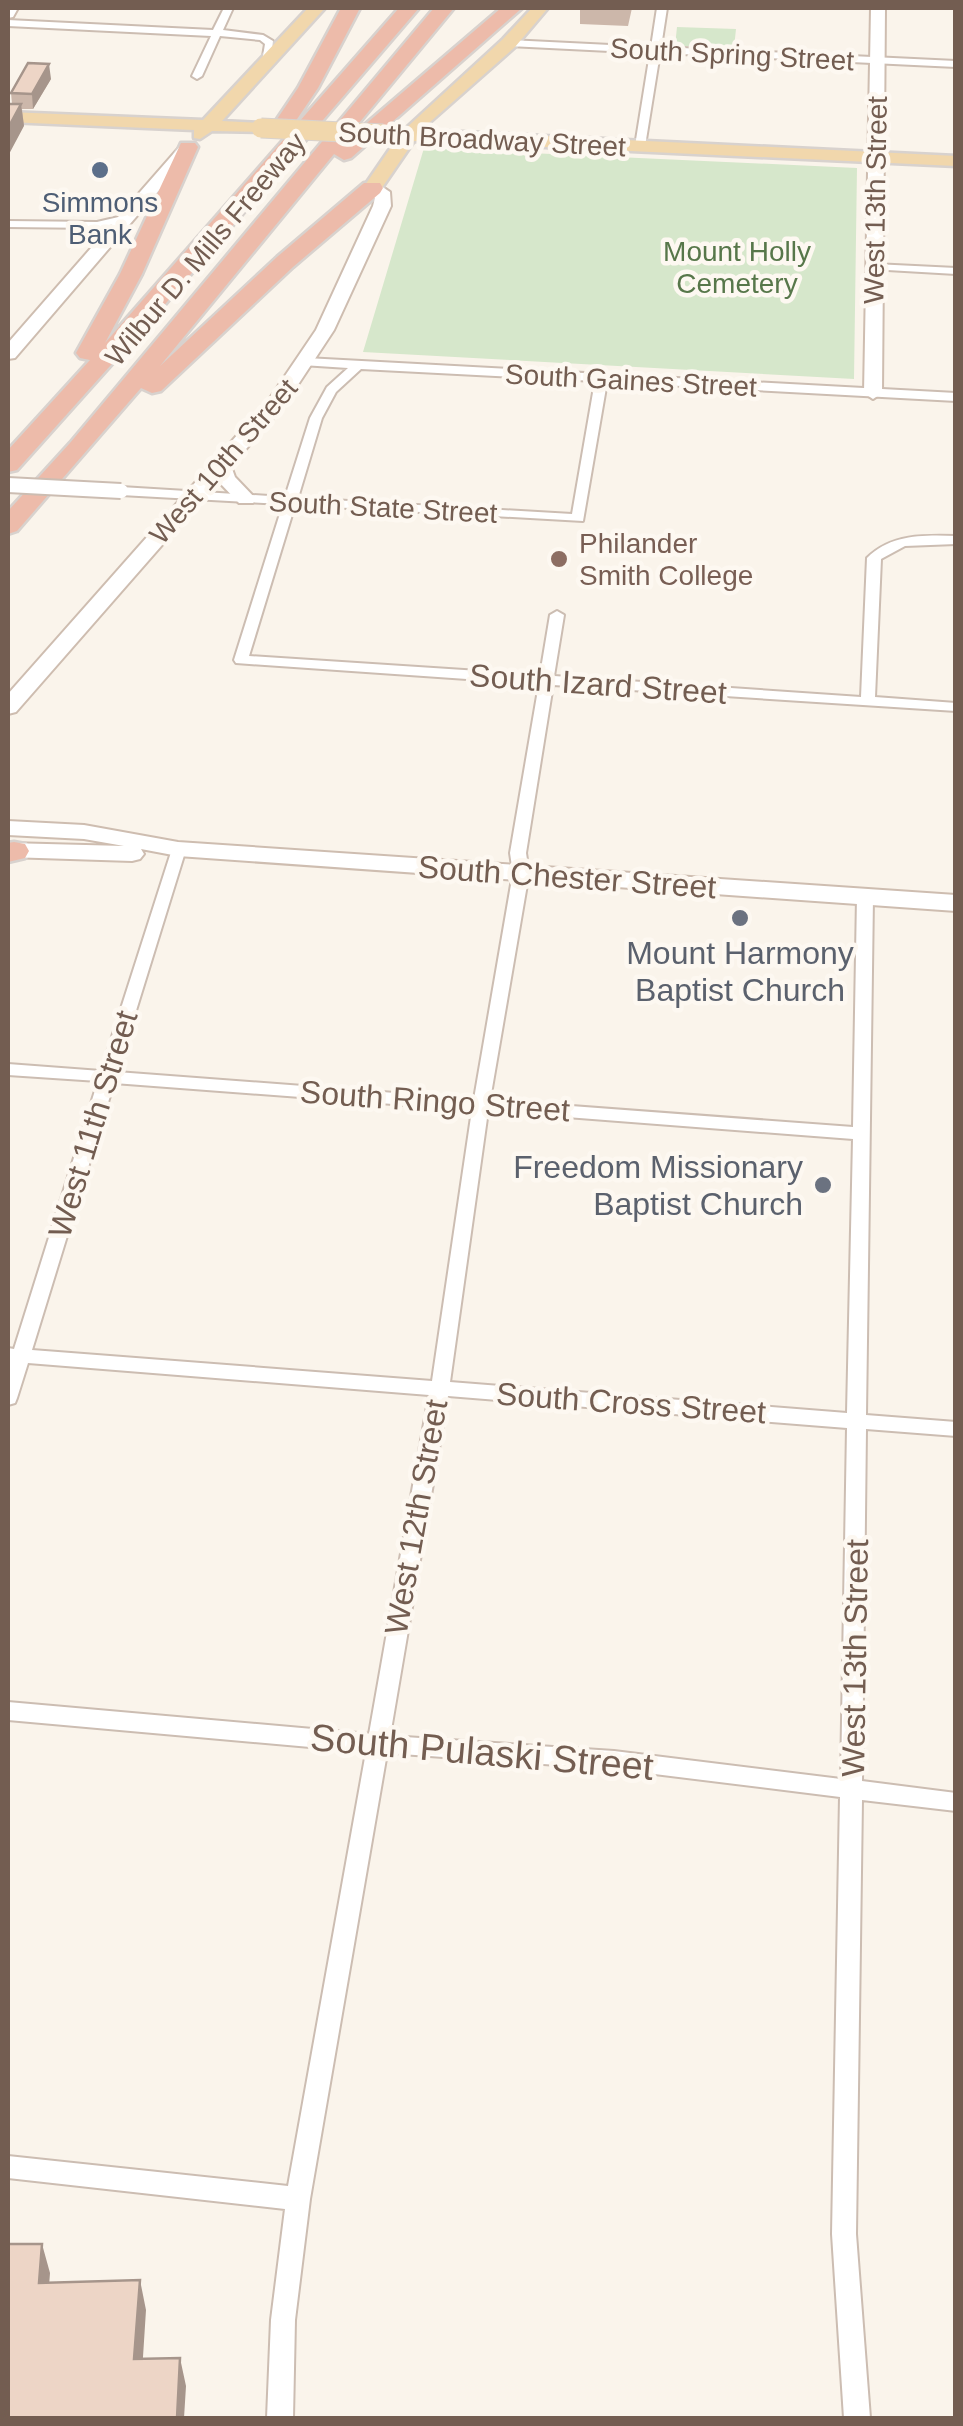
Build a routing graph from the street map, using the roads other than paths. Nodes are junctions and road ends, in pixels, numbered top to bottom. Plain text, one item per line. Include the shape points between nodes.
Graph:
1 (228, 8) edge
2 (317, 8) edge
3 (350, 8) edge
4 (409, 8) edge
5 (444, 8) edge
6 (512, 8) edge
7 (540, 8) edge
8 (662, 8) edge
9 (878, 8) edge
10 (8, 23) edge
11 (299, 27) junction
12 (218, 32) junction
13 (240, 34) junction
14 (508, 44) junction
15 (655, 50) junction
16 (876, 61) junction
17 (266, 62) junction
18 (956, 64) edge
19 (197, 76) dead end
20 (438, 104) junction
21 (8, 117) edge
22 (208, 126) junction
23 (408, 135) junction
24 (490, 139) junction
25 (640, 146) junction
26 (188, 147) junction
27 (873, 157) junction
28 (956, 161) edge
29 (372, 188) junction
30 (284, 201) junction
31 (127, 218) junction
32 (8, 224) edge
33 (62, 226) junction
34 (96, 254) junction
35 (193, 258) junction
36 (874, 266) junction
37 (956, 271) edge
38 (10, 349) edge
39 (306, 362) junction
40 (357, 366) junction
41 (602, 378) junction
42 (873, 392) junction
43 (956, 397) edge
44 (29, 442) junction
45 (79, 448) junction
46 (8, 465) edge
47 (221, 466) junction
48 (8, 485) edge
49 (193, 496) junction
50 (246, 499) junction
51 (290, 501) junction
52 (8, 526) edge
53 (956, 540) edge
54 (557, 616) dead end
55 (549, 680) junction
56 (868, 702) junction
57 (8, 707) edge
58 (956, 707) edge
59 (9, 839) edge
60 (178, 850) junction
61 (522, 874) junction
62 (866, 897) junction
63 (956, 903) edge
64 (8, 1070) edge
65 (108, 1077) junction
66 (481, 1104) junction
67 (862, 1134) junction
68 (14, 1356) edge
69 (438, 1388) junction
70 (8, 1398) edge
71 (859, 1421) junction
72 (956, 1429) edge
73 (8, 1710) edge
74 (378, 1744) junction
75 (853, 1792) junction
76 (956, 1802) edge
77 (8, 2167) edge
78 (298, 2199) junction
79 (280, 2418) edge
80 (857, 2418) edge

1 - 12 street
2 - 11 main road
3 - 35 highway via 298,104
4 - 35 highway, Wilbur D. Mills Freeway
5 - 30 highway, Wilbur D. Mills Freeway
6 - 30 highway
7 - 14 main road
8 - 15 street
9 - 16 main road, West 13th Street
10 - 12 street
11 - 13 street
11 - 17 main road
12 - 13 street
12 - 19 street
13 - 17 street via 270,44
14 - 15 street, South Spring Street
14 - 20 main road
15 - 16 street, South Spring Street
15 - 25 street
16 - 18 street, South Spring Street
16 - 27 main road, West 13th Street
17 - 22 main road
20 - 23 main road
20 - 24 main road via 442,124
21 - 22 main road, South Broadway Street
22 - 23 main road, South Broadway Street, bridge
22 - 26 main road
23 - 24 main road, South Broadway Street
23 - 29 main road
24 - 25 main road, South Broadway Street
25 - 27 main road, South Broadway Street
26 - 31 main road
26 - 44 highway via 108,321
27 - 28 main road, South Broadway Street
27 - 36 main road, West 13th Street
29 - 39 main road, West 10th Street via 384,196 382,206
29 - 45 highway
30 - 45 highway, Wilbur D. Mills Freeway
31 - 33 street
31 - 34 main road
32 - 33 street
33 - 34 street via 90,237
34 - 38 main road
35 - 44 highway, Wilbur D. Mills Freeway
36 - 37 street
36 - 42 main road, West 13th Street
39 - 40 street, South Gaines Street
39 - 47 main road, West 10th Street
40 - 41 street, South Gaines Street
40 - 51 street via 322,404
41 - 42 street, South Gaines Street
41 - 51 street, South State Street via 578,518
42 - 43 street, South Gaines Street
44 - 46 highway, Wilbur D. Mills Freeway
45 - 52 highway, Wilbur D. Mills Freeway
47 - 49 main road, West 10th Street
47 - 50 main road
48 - 49 street, South State Street, bridge
49 - 50 street, South State Street
49 - 57 main road, West 10th Street
50 - 51 street, South State Street
51 - 55 street, South Izard Street via 241,660
53 - 56 street via 896,544 872,564
54 - 55 street, West 12th Street
55 - 56 street, South Izard Street
55 - 61 street, West 12th Street via 518,853
56 - 58 street, South Izard Street
59 - 60 main road, South Chester Street via 132,854
60 - 61 main road, South Chester Street
60 - 65 street, West 11th Street
61 - 62 main road, South Chester Street
61 - 66 street, West 12th Street
62 - 63 main road, South Chester Street
62 - 67 street, West 13th Street
64 - 65 street, South Ringo Street
65 - 66 street, South Ringo Street
65 - 68 street, West 11th Street
66 - 67 street, South Ringo Street
66 - 69 street, West 12th Street
67 - 71 street, West 13th Street
68 - 69 street, South Cross Street
68 - 70 street, West 11th Street
69 - 71 street, South Cross Street
69 - 74 street, West 12th Street
71 - 72 street, South Cross Street
71 - 75 street, West 13th Street
73 - 74 street, South Pulaski Street
74 - 75 street, South Pulaski Street via 614,1760
74 - 78 street, West 12th Street
75 - 76 street, South Pulaski Street
75 - 80 street, West 13th Street via 844,2234
77 - 78 street
78 - 79 street, West 12th Street via 283,2320

